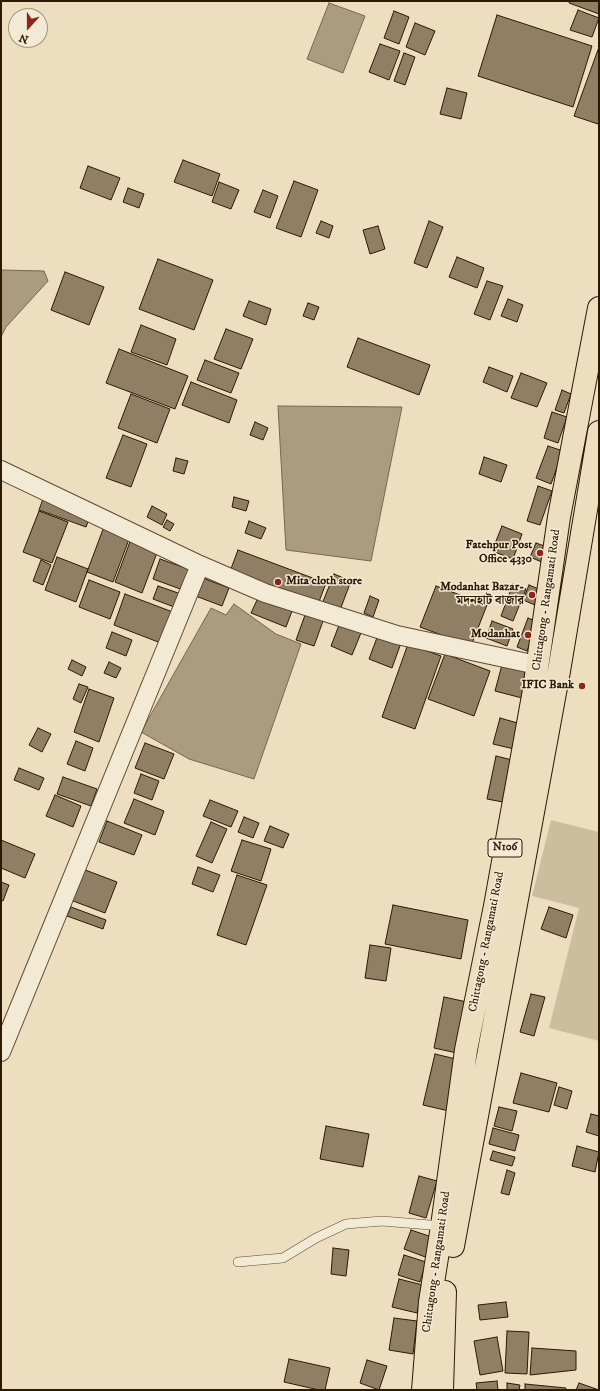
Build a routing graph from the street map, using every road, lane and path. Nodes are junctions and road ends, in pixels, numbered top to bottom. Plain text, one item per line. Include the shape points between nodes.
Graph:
1 (599, 308) edge
2 (599, 432) edge
3 (1, 470) edge
4 (200, 565) junction
5 (537, 665) junction
6 (1, 1052) edge
7 (442, 1226) junction
8 (238, 1262) dead end
9 (423, 1390) edge
10 (442, 1390) edge

1 - 5 highway, Chittagong - Rangamati Road / N106 via 558,517
2 - 10 highway, Chittagong - Rangamati Road / N106 via 559,671 444,1295
3 - 4 street
4 - 5 street via 265,593 397,635
4 - 6 street
5 - 7 highway, Chittagong - Rangamati Road / N106 via 495,906 466,1050
7 - 8 lane via 382,1221 346,1224 283,1258
7 - 9 highway, Chittagong - Rangamati Road / N106 via 430,1302

